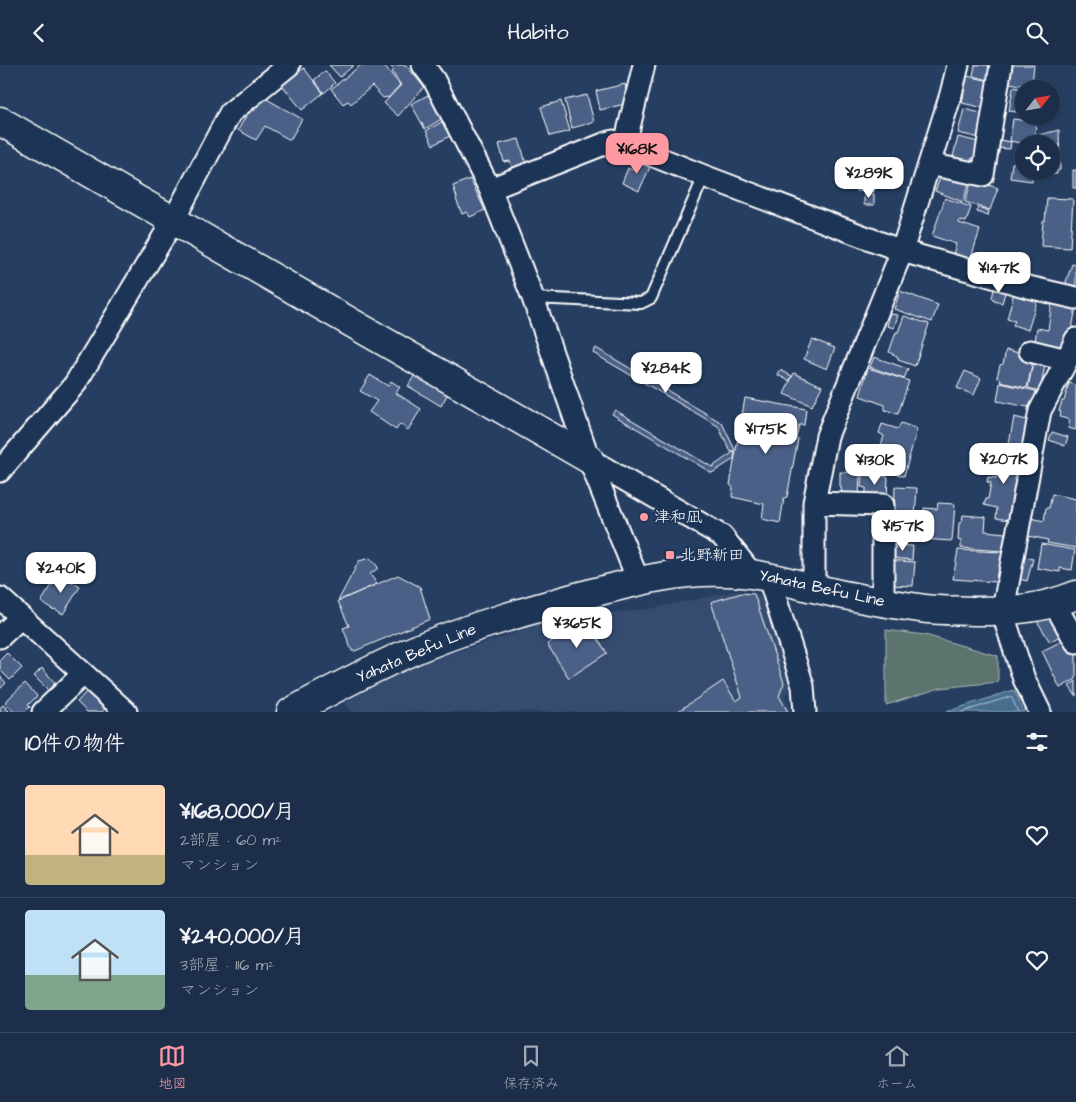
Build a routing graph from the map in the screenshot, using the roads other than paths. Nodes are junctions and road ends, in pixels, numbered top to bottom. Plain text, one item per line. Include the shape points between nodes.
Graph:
1 (289, 65) edge
2 (423, 65) edge
3 (644, 65) edge
4 (958, 65) edge
5 (1001, 65) edge
6 (0, 121) edge
7 (625, 144) junction
8 (929, 164) junction
9 (704, 176) junction
10 (490, 189) junction
11 (173, 221) junction
12 (902, 251) junction
13 (533, 298) junction
14 (1076, 299) edge
15 (1076, 339) edge
16 (1030, 351) dead end
17 (1067, 360) junction
18 (589, 459) junction
19 (0, 471) edge
20 (814, 503) junction
21 (761, 576) junction
22 (638, 581) junction
23 (814, 589) junction
24 (0, 598) edge
25 (1065, 599) edge
26 (883, 602) junction
27 (1002, 611) junction
28 (21, 617) junction
29 (0, 637) edge
30 (1076, 642) edge
31 (83, 673) junction
32 (43, 712) edge
33 (126, 712) edge
34 (291, 712) edge
35 (805, 712) edge
36 (1040, 712) edge

1 - 11 street via 230,113
2 - 10 street via 434,80
3 - 7 street
4 - 8 street
5 - 8 street via 982,175
6 - 11 main road
7 - 9 street
7 - 10 street via 614,141 604,144
8 - 12 street
9 - 12 street
9 - 13 lane via 651,298 641,303
10 - 13 street
11 - 18 main road
11 - 19 street via 75,384
12 - 14 street
12 - 20 street via 827,435
13 - 18 street
15 - 17 street
16 - 17 street
17 - 27 street via 1040,411
18 - 21 street via 722,535
18 - 22 street
20 - 23 street
20 - 26 street via 883,505
21 - 22 main road, Yahata Befu Line via 724,571 699,572
21 - 23 main road, Yahata Befu Line
21 - 35 street via 804,686
22 - 34 main road, Yahata Befu Line via 531,609 448,637 355,677
23 - 26 main road, Yahata Befu Line
24 - 28 street
25 - 27 main road, Yahata Befu Line via 1033,608
25 - 30 street
26 - 27 main road, Yahata Befu Line via 928,609
27 - 36 street via 1024,679
28 - 29 street
28 - 31 street
31 - 32 street
31 - 33 street

